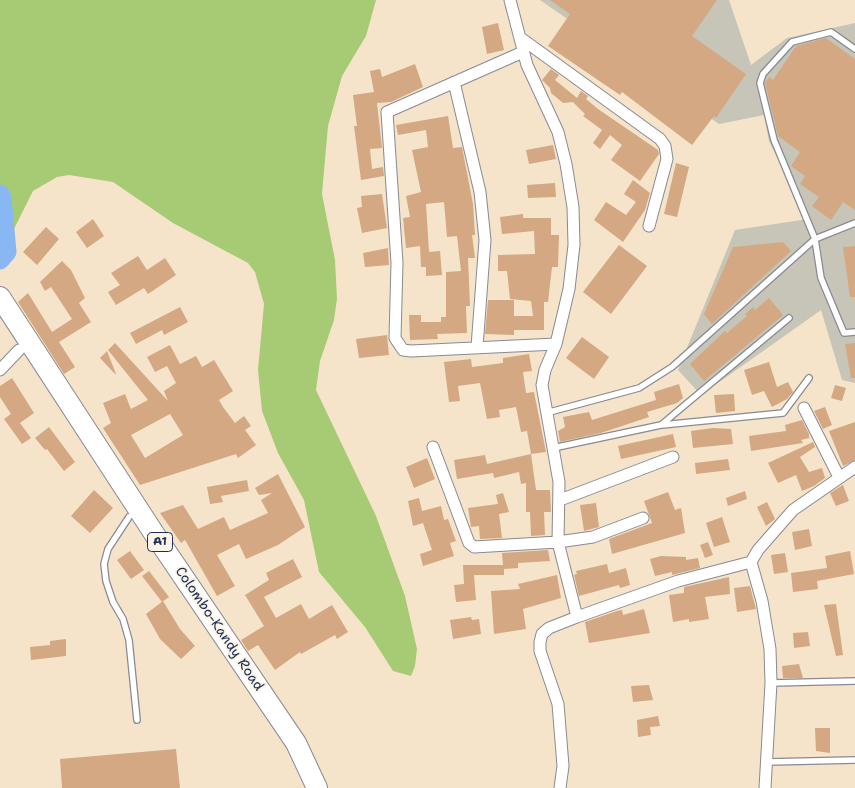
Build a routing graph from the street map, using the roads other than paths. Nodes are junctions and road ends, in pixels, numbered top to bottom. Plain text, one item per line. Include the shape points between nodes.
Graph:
1 (510, 0) edge
2 (522, 39) junction
3 (855, 49) edge
4 (523, 52) junction
5 (454, 82) junction
6 (855, 223) edge
7 (649, 226) dead end
8 (815, 239) junction
9 (0, 297) edge
10 (790, 318) dead end
11 (0, 320) edge
12 (855, 332) edge
13 (556, 344) junction
14 (23, 345) junction
15 (477, 347) junction
16 (0, 370) edge
17 (809, 378) dead end
18 (804, 408) dead end
19 (545, 413) junction
20 (660, 425) junction
21 (433, 447) dead end
22 (553, 448) junction
23 (673, 457) dead end
24 (855, 468) edge
25 (839, 477) junction
26 (560, 500) junction
27 (129, 517) junction
28 (643, 518) dead end
29 (558, 542) junction
30 (751, 562) junction
31 (577, 616) junction
32 (855, 680) edge
33 (771, 683) junction
34 (137, 720) dead end
35 (855, 760) edge
36 (767, 762) junction
37 (303, 788) edge
38 (317, 788) edge
39 (560, 788) edge
40 (765, 788) edge

1 - 2 street
2 - 4 street
2 - 7 street via 660,139 665,146 667,159
3 - 8 lane via 831,32 792,42 763,74 760,83 774,140
4 - 5 street
4 - 13 street via 558,132 573,207 574,245 569,288
5 - 15 street via 480,192 486,240
5 - 15 street via 387,112 397,263 395,338 402,350 411,351
6 - 8 lane
8 - 12 lane via 820,278 844,333
8 - 19 lane via 672,367 640,388
9 - 14 highway, Colombo-Kandy Road / A1
10 - 20 lane
11 - 14 highway, Colombo-Kandy Road / A1
13 - 15 street
13 - 19 street via 542,385
14 - 16 street
14 - 27 highway, Colombo-Kandy Road / A1
14 - 38 highway, Colombo-Kandy Road / A1 via 290,735
17 - 20 lane via 783,413
18 - 25 street
19 - 22 street
20 - 22 lane
21 - 29 street via 469,543 474,547
22 - 26 street
23 - 26 street
24 - 25 street
25 - 30 street via 793,510
26 - 29 street
27 - 34 lane via 108,549 104,564 106,581 129,640
27 - 37 highway, Colombo-Kandy Road / A1 via 276,734
28 - 29 street via 593,537
29 - 31 street
30 - 31 street via 678,581
30 - 33 street via 770,649
31 - 39 street via 549,628 542,634 540,642 540,651 558,704 563,766
32 - 33 lane
33 - 36 street
35 - 36 lane
36 - 40 street

